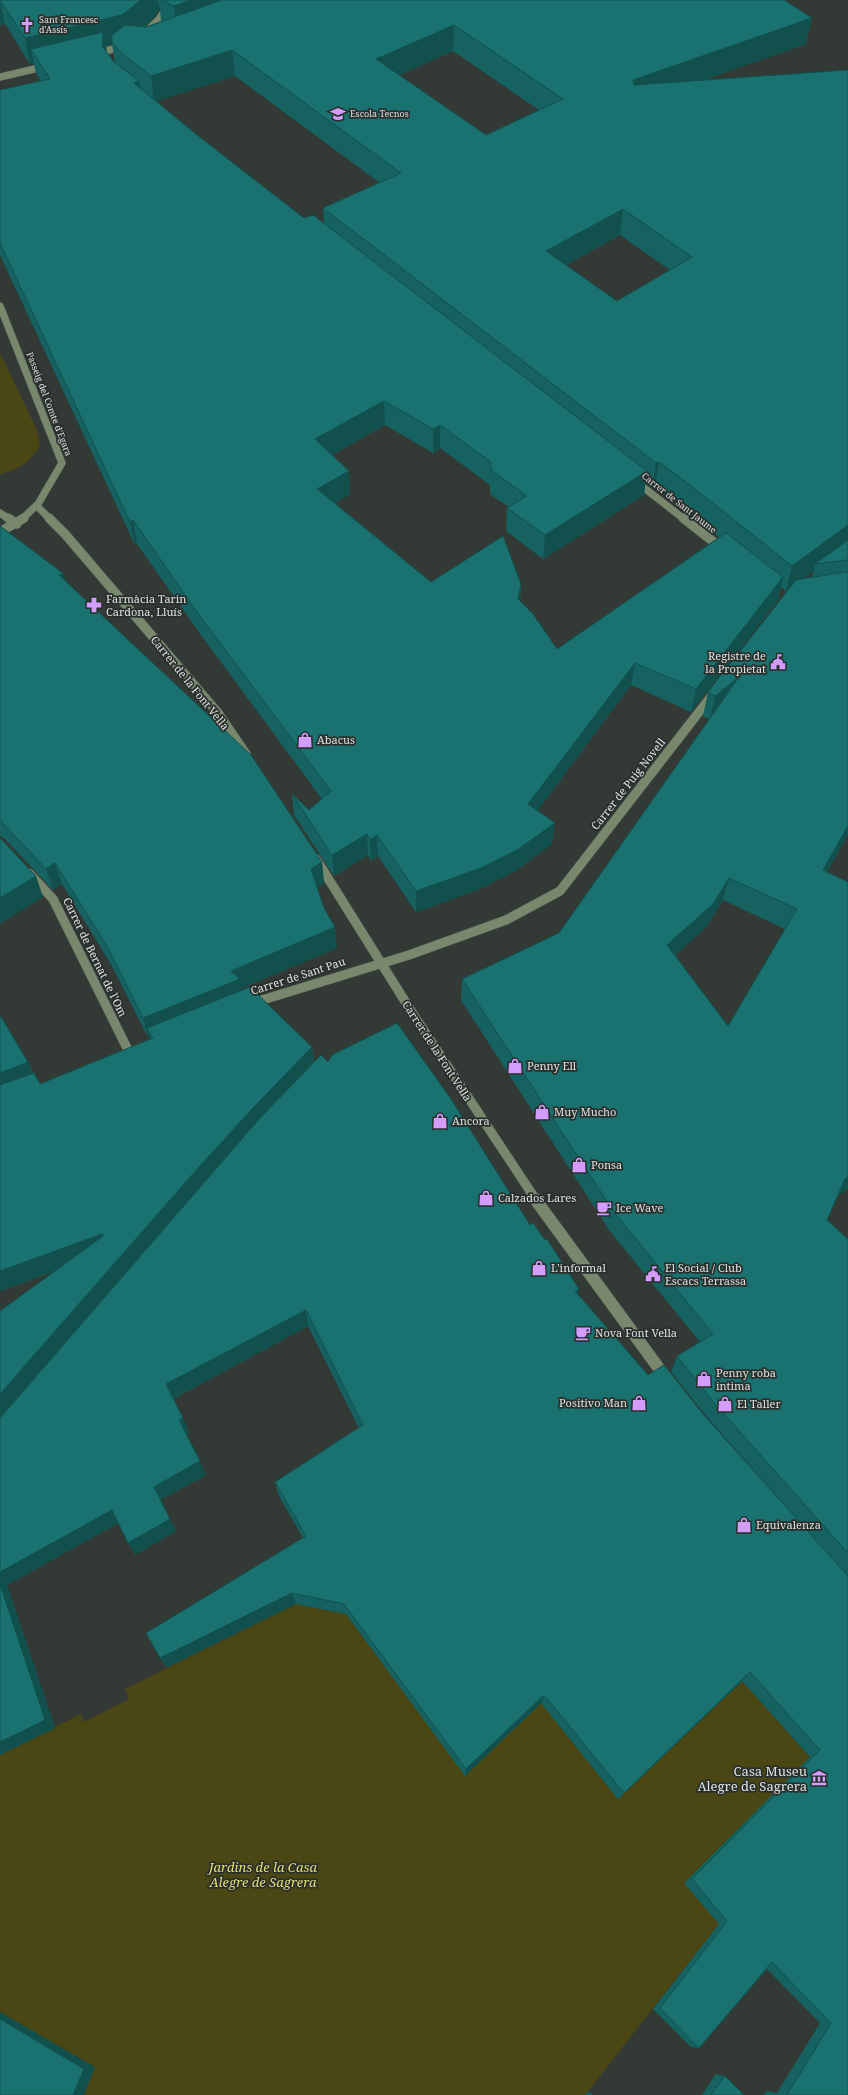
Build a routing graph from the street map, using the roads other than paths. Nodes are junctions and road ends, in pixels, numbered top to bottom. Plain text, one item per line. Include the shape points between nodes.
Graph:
1 (172, 0) edge
2 (154, 25) junction
3 (162, 29) edge
4 (140, 37) edge
5 (89, 55) edge
6 (111, 59) edge
7 (52, 64) edge
8 (0, 77) edge
9 (0, 306) edge
10 (627, 475) edge
11 (38, 506) junction
12 (0, 513) edge
13 (17, 524) junction
14 (0, 532) edge
15 (728, 554) edge
16 (719, 686) edge
17 (253, 765) edge
18 (310, 850) edge
19 (21, 864) edge
20 (380, 962) junction
21 (238, 1008) edge
22 (129, 1052) edge
23 (673, 1387) edge

1 - 2 street
2 - 3 street
2 - 4 street
5 - 6 street via 130,46
7 - 8 street
9 - 11 street, Passeig del Comte d'Egara via 62,462
10 - 15 street, Carrer de Sant Jaume
11 - 13 street, Passeig del Comte d'Egara
11 - 17 street, Carrer de la Font Vella via 65,534 218,713
12 - 13 street
13 - 14 street, Passeig del Comte d'Egara
16 - 20 street, Carrer de Puig Novell via 560,891 506,920 408,955
18 - 20 street, Carrer de la Font Vella
19 - 22 street, Carrer de Bernat de l'Om via 53,899
20 - 21 street, Carrer de Sant Pau
20 - 23 street, Carrer de la Font Vella via 538,1202

